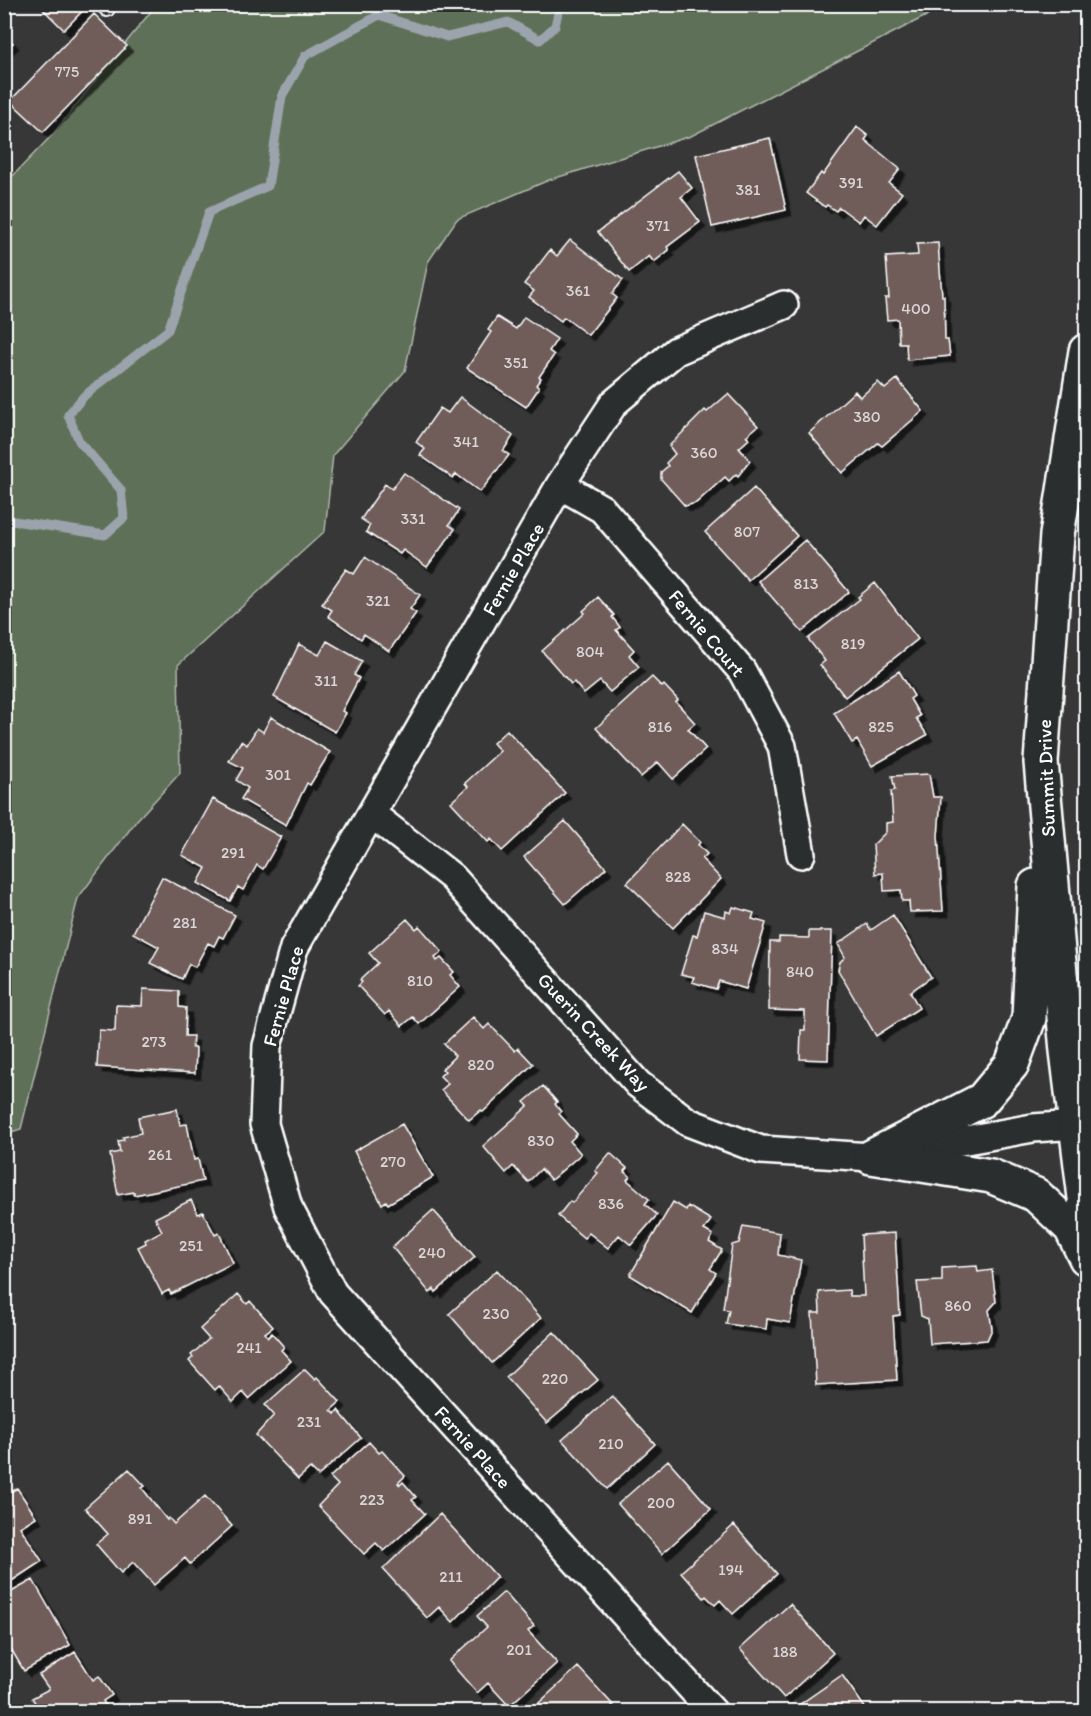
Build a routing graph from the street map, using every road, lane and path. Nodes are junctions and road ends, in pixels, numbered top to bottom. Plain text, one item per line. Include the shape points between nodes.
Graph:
1 (784, 305) dead end
2 (1086, 351) edge
3 (560, 485) junction
4 (1041, 762) junction
5 (373, 815) junction
6 (801, 854) dead end
7 (1076, 1125) junction
8 (871, 1157) junction
9 (1086, 1206) edge
10 (1086, 1258) edge
11 (713, 1712) edge

1 - 3 street, Fernie Place via 676,351 614,403
2 - 4 main road, Summit Drive via 1057,535
3 - 5 street, Fernie Place
3 - 6 street, Fernie Court via 602,509 742,671 782,746
4 - 7 main road, Summit Drive
4 - 8 main road via 1029,1018 1012,1064 982,1100
5 - 8 street, Guerin Creek Way via 452,877 638,1084 688,1122 761,1150
5 - 11 street, Fernie Place via 294,948 267,1046 264,1124 288,1208 333,1293
7 - 8 street, Guerin Creek Way via 1033,1128
7 - 9 main road, Summit Drive
8 - 10 main road via 991,1176 1036,1195 1071,1228

